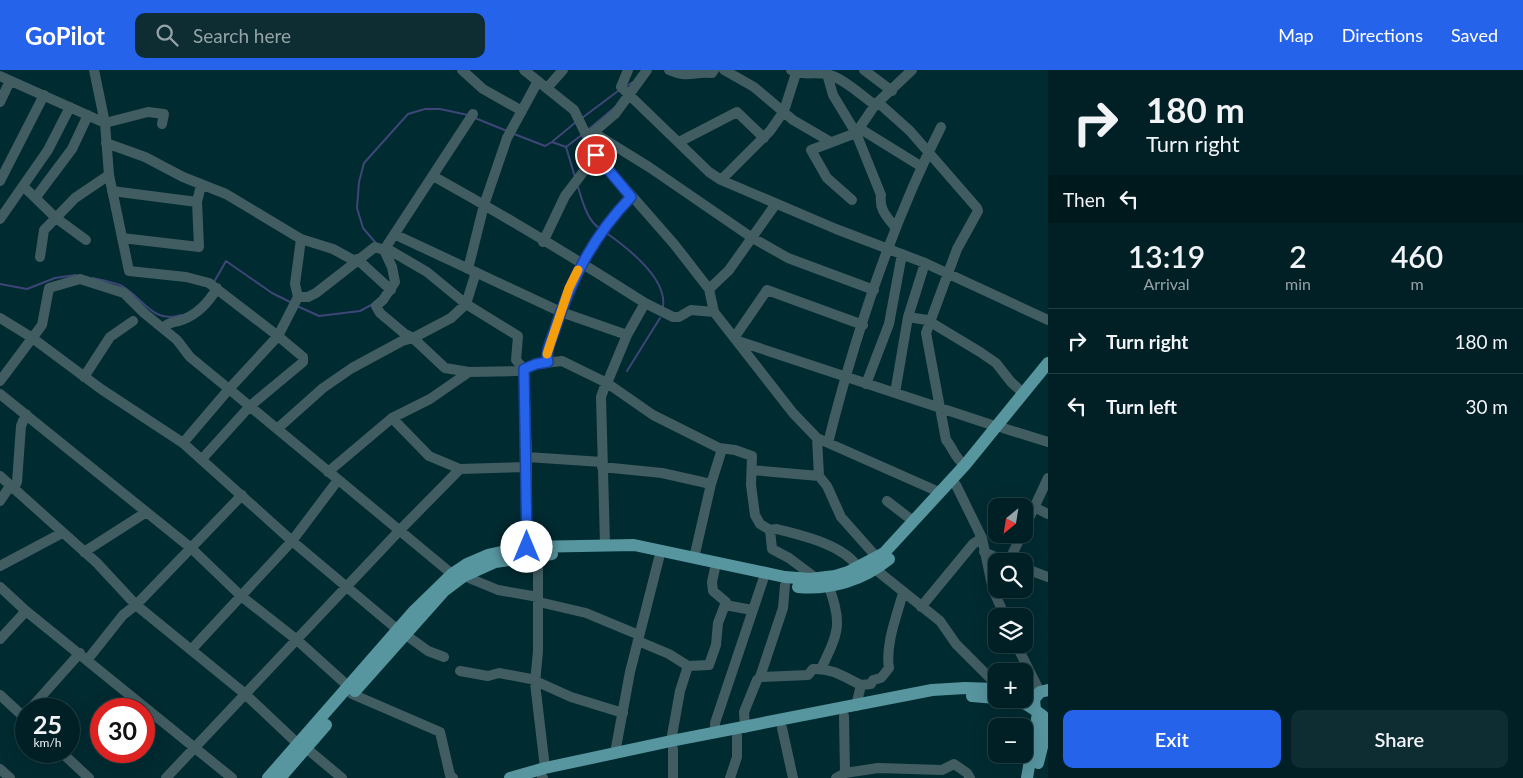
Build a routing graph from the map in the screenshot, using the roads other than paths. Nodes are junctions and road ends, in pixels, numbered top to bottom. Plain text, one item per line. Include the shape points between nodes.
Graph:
1 (94, 70) edge
2 (462, 70) edge
3 (524, 70) edge
4 (563, 70) edge
5 (628, 70) edge
6 (647, 70) edge
7 (669, 70) edge
8 (714, 70) edge
9 (724, 70) edge
10 (864, 70) edge
11 (912, 70) edge
12 (796, 71) edge
13 (823, 72) edge
14 (0, 76) edge
15 (10, 81) junction
16 (542, 84) junction
17 (892, 91) junction
18 (629, 93) junction
19 (44, 95) junction
20 (0, 102) edge
21 (875, 105) junction
22 (70, 107) junction
23 (522, 111) junction
24 (784, 112) junction
25 (88, 115) junction
26 (471, 117) dead end
27 (105, 123) junction
28 (162, 124) dead end
29 (941, 127) dead end
30 (857, 130) junction
31 (591, 135) junction
32 (764, 138) junction
33 (679, 142) junction
34 (106, 143) junction
35 (827, 144) junction
36 (928, 153) junction
37 (596, 155) junction
38 (922, 167) junction
39 (109, 175) junction
40 (433, 176) junction
41 (721, 180) junction
42 (0, 181) edge
43 (201, 185) junction
44 (23, 186) junction
45 (112, 191) junction
46 (36, 197) junction
47 (631, 197) junction
48 (852, 200) dead end
49 (197, 202) junction
50 (776, 204) junction
51 (484, 205) junction
52 (56, 218) junction
53 (0, 220) edge
54 (896, 226) junction
55 (396, 235) junction
56 (751, 237) junction
57 (122, 238) junction
58 (86, 240) dead end
59 (301, 240) junction
60 (543, 242) junction
61 (382, 248) junction
62 (889, 250) junction
63 (902, 254) junction
64 (40, 257) dead end
65 (356, 260) junction
66 (582, 262) junction
67 (925, 263) junction
68 (472, 270) junction
69 (948, 274) junction
70 (213, 286) junction
71 (388, 288) junction
72 (709, 290) junction
73 (874, 290) junction
74 (296, 302) junction
75 (645, 303) junction
76 (466, 304) junction
77 (561, 312) junction
78 (714, 312) junction
79 (908, 317) junction
80 (0, 318) edge
81 (1048, 320) edge
82 (133, 321) dead end
83 (167, 321) junction
84 (930, 323) junction
85 (863, 325) junction
86 (278, 336) junction
87 (627, 336) junction
88 (31, 337) junction
89 (414, 338) junction
90 (735, 339) junction
91 (548, 362) junction
92 (1048, 363) edge
93 (524, 369) junction
94 (469, 372) junction
95 (845, 375) junction
96 (1048, 376) edge
97 (84, 377) junction
98 (0, 381) edge
99 (606, 383) junction
100 (866, 384) junction
101 (229, 389) junction
102 (895, 393) junction
103 (1023, 393) junction
104 (0, 394) edge
105 (250, 406) junction
106 (940, 407) junction
107 (26, 414) junction
108 (392, 418) junction
109 (999, 427) junction
110 (277, 429) junction
111 (817, 438) junction
112 (1048, 442) edge
113 (184, 443) junction
114 (828, 443) junction
115 (722, 449) junction
116 (202, 459) junction
117 (527, 462) junction
118 (602, 465) junction
119 (965, 465) junction
120 (460, 469) junction
121 (752, 470) junction
122 (328, 472) junction
123 (0, 476) edge
124 (819, 476) junction
125 (1048, 478) edge
126 (338, 480) junction
127 (711, 484) junction
128 (956, 485) junction
129 (12, 487) junction
130 (939, 492) junction
131 (242, 495) junction
132 (887, 500) dead end
133 (0, 501) edge
134 (1034, 507) joint
135 (145, 513) junction
136 (1048, 514) edge
137 (913, 521) junction
138 (770, 530) junction
139 (399, 531) junction
140 (62, 533) junction
141 (982, 538) junction
142 (292, 541) junction
143 (605, 544) junction
144 (527, 547) junction
145 (191, 548) junction
146 (84, 552) junction
147 (984, 552) junction
148 (988, 554) edge
149 (538, 555) junction
150 (659, 558) junction
151 (694, 558) junction
152 (875, 564) junction
153 (0, 566) edge
154 (858, 567) junction
155 (715, 568) junction
156 (1033, 571) edge
157 (458, 575) junction
158 (1048, 577) edge
159 (817, 579) junction
160 (763, 580) junction
161 (785, 585) junction
162 (346, 586) junction
163 (0, 587) edge
164 (829, 587) junction
165 (903, 593) junction
166 (242, 596) junction
167 (539, 599) junction
168 (136, 605) junction
169 (725, 605) junction
170 (921, 607) junction
171 (1001, 608) edge
172 (752, 610) junction
173 (26, 611) junction
174 (402, 632) junction
175 (638, 638) junction
176 (0, 639) edge
177 (298, 640) junction
178 (190, 650) junction
179 (1021, 653) edge
180 (84, 656) junction
181 (444, 657) dead end
182 (688, 666) junction
183 (821, 669) junction
184 (460, 671) dead end
185 (988, 676) edge
186 (760, 677) junction
187 (535, 682) junction
188 (861, 685) junction
189 (988, 689) edge
190 (350, 690) junction
191 (1043, 690) edge
192 (244, 694) junction
193 (0, 695) edge
194 (988, 697) edge
195 (42, 698) edge
196 (15, 706) edge
197 (856, 706) junction
198 (623, 713) junction
199 (1040, 713) edge
200 (844, 716) junction
201 (1048, 722) edge
202 (782, 728) junction
203 (741, 732) junction
204 (715, 733) junction
205 (672, 745) junction
206 (302, 746) junction
207 (194, 748) junction
208 (615, 753) junction
209 (73, 763) edge
210 (0, 769) edge
211 (542, 775) edge
212 (840, 776) edge
213 (10, 778) edge
214 (89, 778) edge
215 (166, 778) edge
216 (232, 778) edge
217 (268, 778) edge
218 (280, 778) edge
219 (342, 778) edge
220 (453, 778) edge
221 (510, 778) edge
222 (674, 778) edge
223 (730, 778) edge
224 (793, 778) edge
225 (970, 778) edge
226 (1027, 778) edge
227 (1034, 778) edge

1 - 27 street
2 - 23 street via 483,89
3 - 16 street
4 - 16 street
5 - 18 street via 621,87
6 - 18 street
7 - 8 street via 691,76
9 - 24 street via 754,87
10 - 17 street
11 - 17 street
12 - 13 street
12 - 24 street
13 - 21 street
13 - 30 street via 835,99
14 - 15 street
15 - 19 street
15 - 20 street
16 - 23 street
16 - 31 street via 574,110
17 - 21 street
18 - 31 street via 615,114
18 - 33 street
19 - 22 street
19 - 42 street
21 - 30 street
21 - 36 street via 881,105 892,113
22 - 25 street
22 - 44 street via 48,150
23 - 51 street via 507,138
24 - 32 street
24 - 35 street via 828,141
25 - 27 street
25 - 46 street via 72,149
26 - 40 street
27 - 28 street via 148,112 164,114
27 - 34 street
29 - 36 street
30 - 35 street
30 - 38 street
30 - 54 street via 881,195 884,214
31 - 37 street
31 - 56 street
32 - 33 street via 737,112
32 - 41 street
33 - 41 street
34 - 39 street
34 - 43 street via 145,157
35 - 48 street via 810,152 827,178
36 - 38 street
36 - 69 street via 978,211 957,249
37 - 47 street
37 - 60 street via 565,196
38 - 54 street
39 - 45 street
39 - 52 street via 75,198
40 - 51 street
40 - 55 street
41 - 50 street
43 - 49 street
43 - 59 street via 236,200
44 - 46 street
44 - 53 street
45 - 49 street
45 - 57 street
46 - 52 street
47 - 66 street via 603,228
47 - 72 street via 674,244
49 - 57 street via 199,247
50 - 56 street
50 - 62 street
51 - 60 street
51 - 68 street
52 - 58 street
52 - 64 street via 44,230
54 - 62 street
55 - 61 street
55 - 68 street
56 - 72 street via 729,270
56 - 73 street via 788,258
57 - 70 street via 129,270 186,277
59 - 65 street
59 - 74 street
60 - 66 street
61 - 65 street
61 - 71 street via 394,273 395,282
61 - 76 street via 427,272
62 - 63 street
62 - 73 street
63 - 67 street
63 - 100 street via 889,324
65 - 71 street
65 - 74 street via 316,293
66 - 75 street
66 - 77 street
67 - 69 street
67 - 79 street
68 - 76 street
68 - 77 street
69 - 81 street
69 - 84 street
70 - 83 street via 209,302 198,311 179,321
70 - 86 street
71 - 89 street via 376,306 380,313
72 - 78 street
73 - 85 street
74 - 86 street
75 - 78 street via 673,317 691,310
75 - 87 street
76 - 89 street via 452,318
76 - 93 street via 516,335 516,360
77 - 87 street
77 - 91 street
78 - 90 street
79 - 84 street via 925,319
79 - 102 street
80 - 88 street
82 - 97 street via 110,337
83 - 88 street via 144,313 124,293 80,279 50,288 42,325
83 - 101 street via 190,357
84 - 103 street via 996,363
84 - 106 street via 926,333
85 - 90 street via 767,290
85 - 95 street
86 - 101 street
86 - 105 street via 303,357 303,362
87 - 99 street
88 - 97 street
88 - 98 street
89 - 94 street via 445,368
89 - 110 street via 402,341 352,368 323,388
90 - 95 street
90 - 111 street via 793,413
91 - 93 street
91 - 99 street via 562,361
92 - 103 main road
93 - 94 street
93 - 117 street
94 - 108 street via 430,399
95 - 100 street
95 - 114 street
96 - 109 main road
97 - 113 street
99 - 115 street via 654,415
99 - 118 street via 601,397
100 - 102 street
101 - 105 street
101 - 113 street
102 - 106 street
103 - 109 main road
104 - 107 street
105 - 110 street
105 - 116 street
106 - 109 street
106 - 119 street via 946,440 954,456
107 - 129 street via 21,426 17,482
107 - 135 street
108 - 120 street via 429,456
108 - 122 street
109 - 112 street
109 - 119 main road
109 - 128 main road
110 - 122 street
111 - 114 street
111 - 124 street
113 - 116 street
114 - 130 street
115 - 121 street via 752,456
115 - 127 street
116 - 131 street
117 - 118 street
117 - 120 street
117 - 144 street
118 - 127 street
118 - 143 street
119 - 130 main road
120 - 139 street
121 - 124 street
121 - 138 street via 755,515 760,524
122 - 126 street
123 - 129 street
124 - 152 street via 828,486 841,517 873,553
125 - 134 street
126 - 139 street
126 - 142 street
127 - 151 street
128 - 141 street
128 - 152 main road via 897,552
129 - 133 street
129 - 140 street
130 - 137 main road
131 - 142 street
131 - 145 street
132 - 137 street
134 - 136 street
135 - 145 street
135 - 146 street
137 - 152 main road
138 - 154 street via 825,544 845,554
138 - 159 street via 772,549
139 - 157 street
139 - 162 street
140 - 146 street
140 - 153 street
141 - 147 street
141 - 170 street
142 - 162 street
142 - 166 street
143 - 144 main road
143 - 151 main road via 634,545
144 - 157 main road via 488,555 467,564
145 - 166 street
145 - 168 street
146 - 168 street
147 - 148 street
147 - 171 street via 993,590
149 - 150 main road via 612,552
149 - 157 main road via 495,562
149 - 167 street
150 - 155 main road
150 - 175 street
151 - 159 main road via 785,577
152 - 154 main road
152 - 164 main road via 854,579
152 - 165 street
154 - 159 main road
155 - 160 main road
155 - 169 street via 713,591 725,600
156 - 158 street
157 - 167 street via 498,590
157 - 174 main road
160 - 161 main road
160 - 172 street
161 - 164 main road
161 - 186 street via 783,608
162 - 174 street
162 - 177 street
163 - 173 street
164 - 183 street via 836,606 838,626
165 - 170 street
165 - 188 street via 891,642 890,668 882,678
166 - 177 street
166 - 178 street
167 - 175 street via 586,613
167 - 187 street
168 - 178 street
168 - 180 street
169 - 172 street
169 - 182 street via 708,665
170 - 185 street via 940,620 956,644
172 - 204 street via 715,723
173 - 176 street
173 - 180 street
174 - 181 street via 428,651
174 - 190 main road
175 - 182 street
175 - 198 street
177 - 190 street
177 - 192 street
178 - 192 street
179 - 191 street
180 - 195 street
180 - 207 street
182 - 205 street via 680,691
183 - 186 street via 794,677
183 - 188 street via 833,670
184 - 187 street via 488,676 500,673
186 - 203 street via 744,712
187 - 198 street
187 - 211 street
188 - 197 street
189 - 197 main road via 932,690
190 - 206 main road
190 - 220 street via 440,732
191 - 199 main road via 1033,703
192 - 206 street
192 - 207 street
193 - 196 street
194 - 200 main road via 934,698
197 - 203 main road
198 - 208 street
199 - 226 main road
200 - 202 main road
200 - 212 street
201 - 227 main road
202 - 203 main road
202 - 224 street
203 - 204 main road
203 - 205 main road
203 - 223 street
204 - 205 main road
205 - 208 main road
205 - 211 main road
205 - 222 street
206 - 217 main road
206 - 218 main road
206 - 219 street
207 - 215 street
207 - 216 street
208 - 211 main road
209 - 214 street
210 - 213 street
211 - 221 main road
212 - 225 street via 890,768 942,770 954,764

